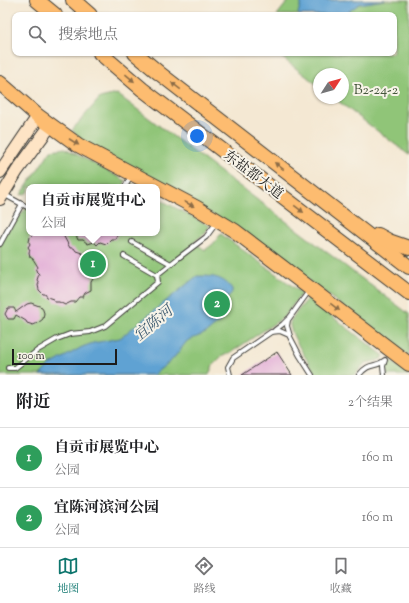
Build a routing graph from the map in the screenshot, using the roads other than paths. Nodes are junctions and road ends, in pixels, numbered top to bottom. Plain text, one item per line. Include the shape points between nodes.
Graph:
1 (37, 0) edge
2 (73, 0) edge
3 (51, 12) edge
4 (87, 12) edge
5 (104, 56) edge
6 (139, 56) edge
7 (0, 83) edge
8 (38, 116) junction
9 (50, 126) junction
10 (0, 172) edge
11 (132, 174) junction
12 (127, 184) edge
13 (151, 184) edge
14 (160, 189) edge
15 (2, 196) edge
16 (22, 204) junction
17 (26, 206) edge
18 (346, 218) junction
19 (219, 220) junction
20 (132, 242) dead end
21 (0, 244) edge
22 (409, 248) edge
23 (124, 256) dead end
24 (171, 264) junction
25 (409, 267) edge
26 (157, 275) junction
27 (311, 288) junction
28 (409, 294) edge
29 (289, 317) junction
30 (271, 332) junction
31 (291, 338) junction
32 (389, 355) junction
33 (409, 364) edge
34 (8, 368) dead end
35 (230, 375) edge
36 (312, 375) edge
37 (359, 375) edge
38 (384, 375) edge

1 - 3 highway
2 - 4 highway
5 -> 28 highway, 东盐都大道 via 142,89
18 -> 6 highway, 东盐都大道
7 - 8 highway
8 - 9 highway
8 - 10 main road
9 -> 11 highway via 78,145
9 - 15 main road
11 - 12 lane
11 -> 13 highway
14 -> 19 highway
15 - 16 lane
16 - 17 lane
16 - 21 lane
18 - 22 highway via 389,241
18 - 25 highway, 东盐都大道
19 - 24 lane via 206,237
19 - 27 highway
20 - 24 lane
23 - 26 lane
24 - 26 lane
26 - 34 lane via 158,282 105,326 95,331 70,334 57,339 15,368
27 - 29 lane
27 -> 32 highway
29 - 30 lane
29 - 31 lane via 287,326
30 - 31 lane via 282,331
30 - 35 lane via 233,358 229,364
31 - 36 lane
32 - 33 highway
32 - 37 lane via 379,364 367,367
32 - 38 lane via 383,366

